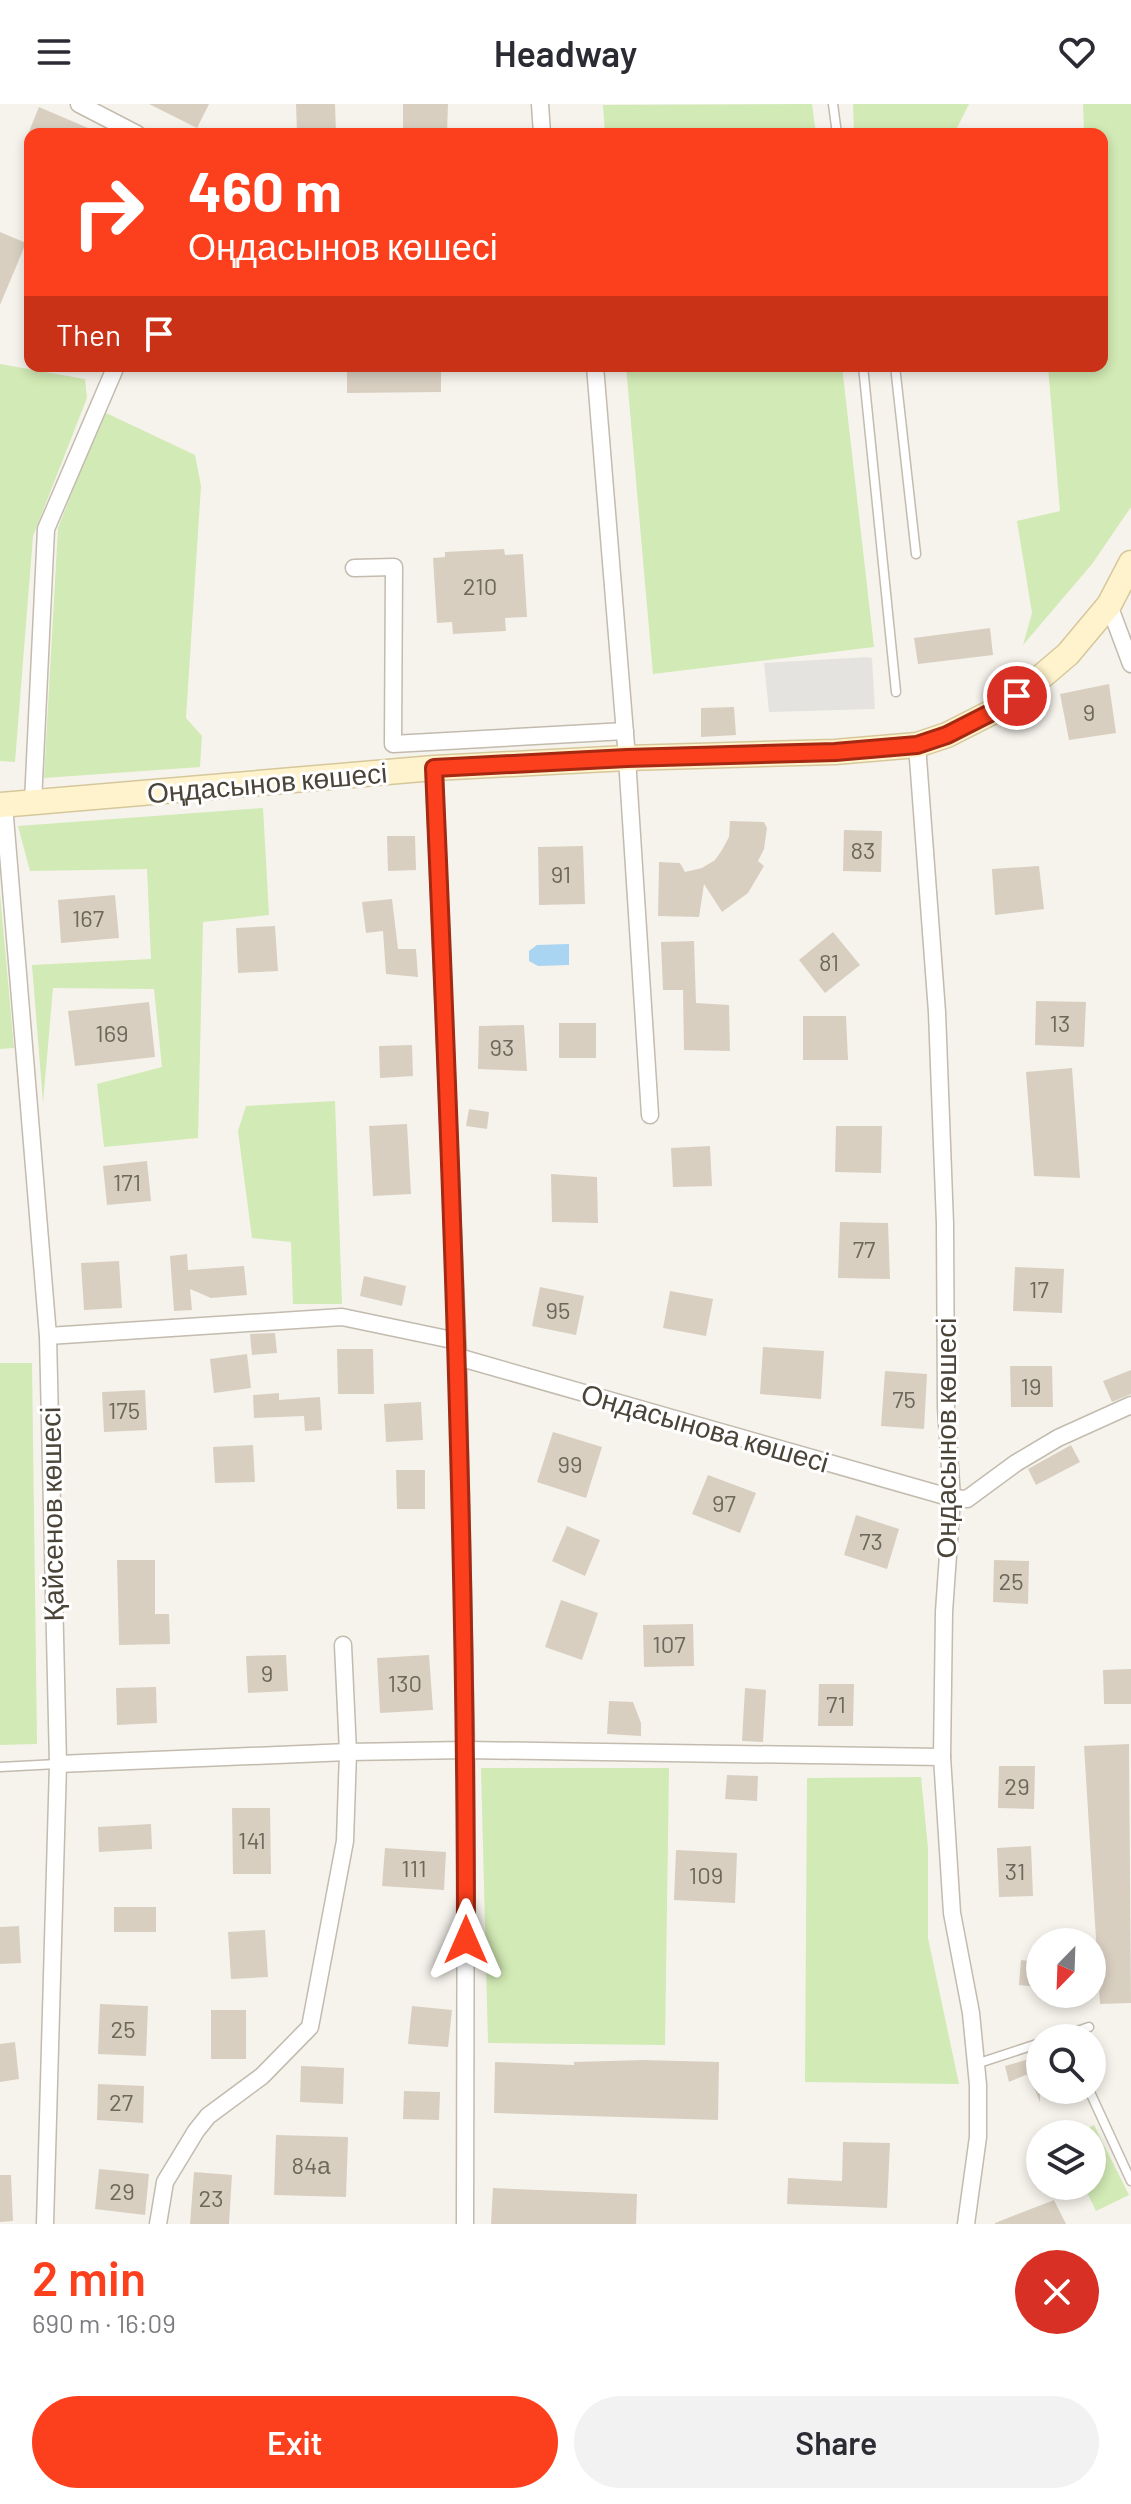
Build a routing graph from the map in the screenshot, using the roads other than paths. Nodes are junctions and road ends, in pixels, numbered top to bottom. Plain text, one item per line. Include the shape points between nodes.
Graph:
1 (79, 104) edge
2 (540, 104) edge
3 (833, 104) edge
4 (125, 128) edge
5 (542, 128) edge
6 (836, 128) edge
7 (113, 372) edge
8 (595, 372) edge
9 (864, 372) edge
10 (896, 372) edge
11 (916, 554) dead end
12 (1131, 563) edge
13 (354, 568) dead end
14 (1109, 605) junction
15 (1131, 664) edge
16 (896, 692) dead end
17 (625, 731) junction
18 (917, 745) junction
19 (627, 758) junction
20 (434, 768) junction
21 (33, 802) junction
22 (2, 805) edge
23 (650, 1115) dead end
24 (48, 1336) junction
25 (458, 1349) junction
26 (1131, 1405) edge
27 (952, 1498) junction
28 (343, 1645) dead end
29 (466, 1750) junction
30 (348, 1752) junction
31 (942, 1757) junction
32 (58, 1764) junction
33 (0, 1767) edge
34 (1026, 2048) edge
35 (976, 2064) junction
36 (1095, 2104) edge
37 (1131, 2181) edge
38 (45, 2224) edge
39 (158, 2224) edge
40 (465, 2224) edge
41 (966, 2224) edge

1 - 4 street
2 - 5 street
3 - 6 lane
7 - 21 street via 46,529
8 - 17 street
9 - 16 lane
10 - 11 lane
12 - 14 street, Оңдасынов көшесі
13 - 17 street via 394,567 393,744
14 - 15 street
14 - 18 street, Оңдасынов көшесі via 1068,654 1000,708
17 - 19 street
18 - 19 street, Оңдасынов көшесі
18 - 27 street, Ондасынов көшесі via 937,1012
19 - 20 street, Оңдасынов көшесі
19 - 23 street
20 - 21 street, Оңдасынов көшесі
20 - 25 street
21 - 22 street, Оңдасынов көшесі
22 - 24 street, Қайсенов көшесі
24 - 25 street, Ондасынова көшесі via 342,1317
24 - 32 street, Қайсенов көшесі
25 - 27 street, Ондасынова көшесі
25 - 29 street
26 - 27 street via 1058,1438 967,1499
27 - 31 street, Ондасынов көшесі
28 - 30 street
29 - 30 street
29 - 31 street
29 - 40 street
30 - 32 street
30 - 39 street via 345,1841 310,2027 196,2131 165,2182
31 - 35 street, Ондасынов көшесі via 952,1913
32 - 33 lane
32 - 38 street, Қайсенов көшесі
34 - 35 lane
35 - 41 street, Ондасынов көшесі via 978,2137
36 - 37 lane

